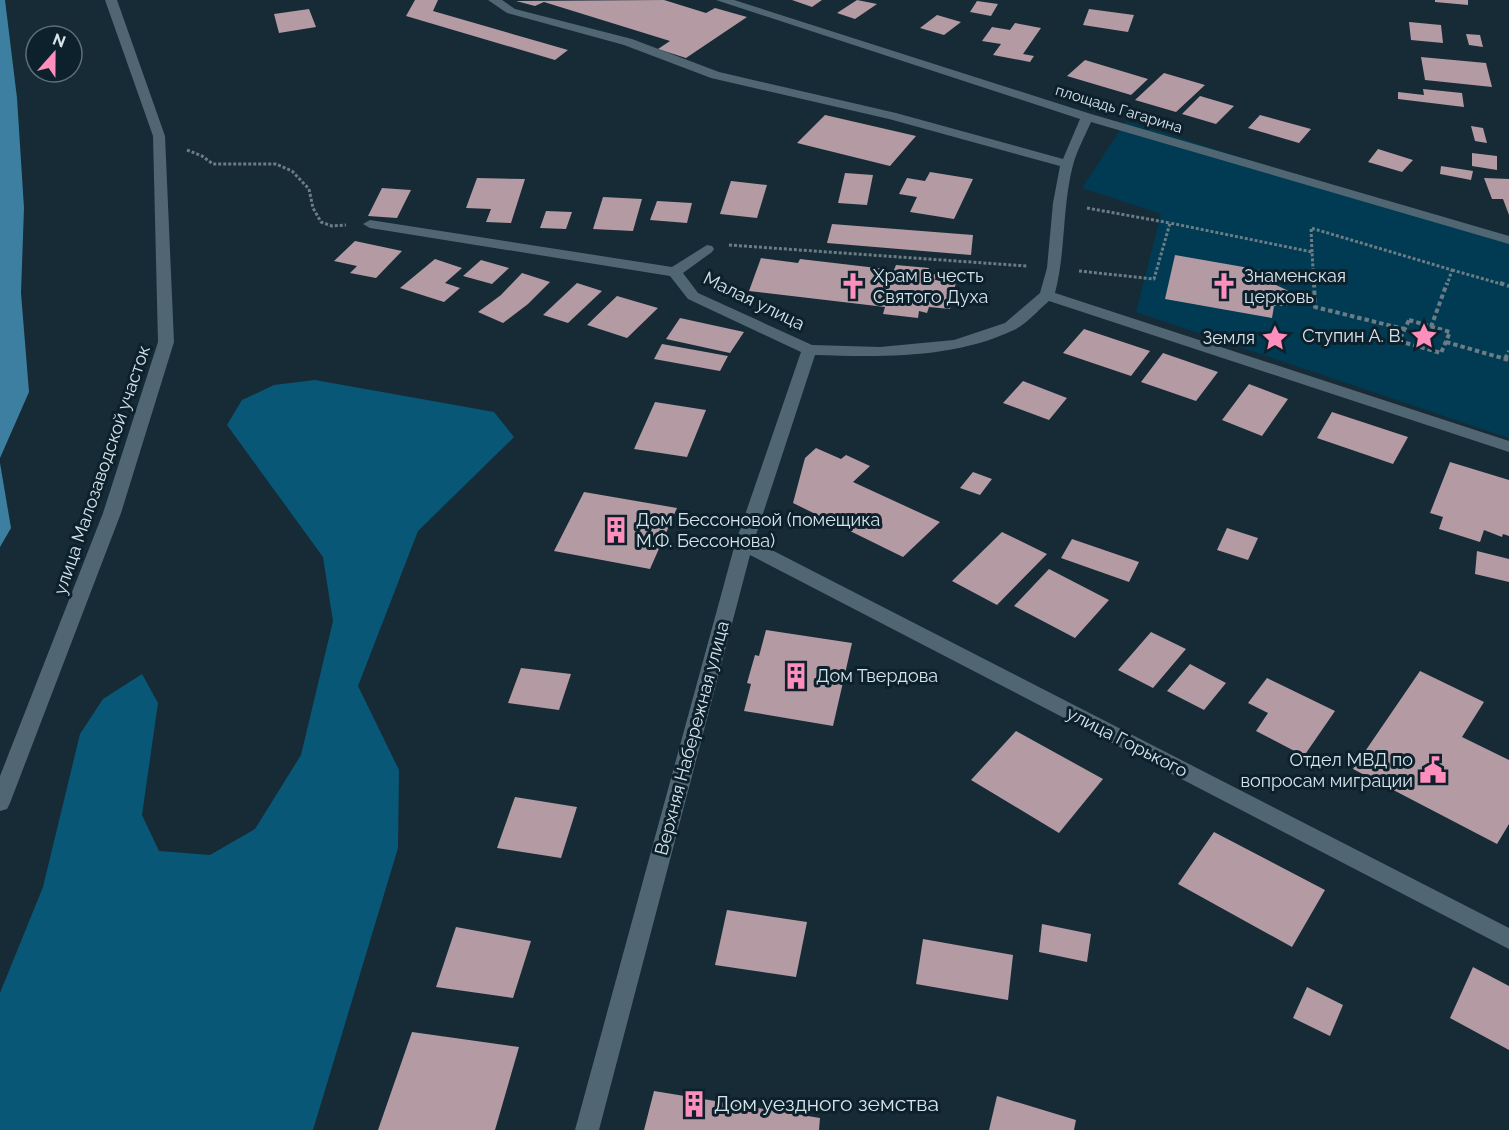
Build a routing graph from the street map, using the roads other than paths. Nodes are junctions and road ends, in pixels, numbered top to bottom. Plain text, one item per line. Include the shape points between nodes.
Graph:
1 (111, 0) edge
2 (494, 0) edge
3 (723, 0) edge
4 (1088, 117) junction
5 (1067, 164) junction
6 (370, 224) road end
7 (1509, 240) edge
8 (708, 249) dead end
9 (675, 272) junction
10 (1047, 295) junction
11 (809, 350) junction
12 (1509, 447) edge
13 (744, 544) junction
14 (0, 802) edge
15 (1509, 939) edge
16 (587, 1130) edge

1 - 14 street, улица Малозаводской участок via 159,136 166,342 112,513
2 - 5 street via 511,10 628,42 715,75 892,116
3 - 4 street, площадь Гагарина
4 - 5 street
4 - 7 street, площадь Гагарина
5 - 10 street
6 - 9 street
8 - 9 street
9 - 11 street, Малая улица via 693,296
10 - 11 street, Малая улица via 1010,326 956,344 880,352
10 - 12 street
11 - 13 street, Верхняя Набережная улица
13 - 15 street, улица Горького
13 - 16 street, Верхняя Набережная улица

